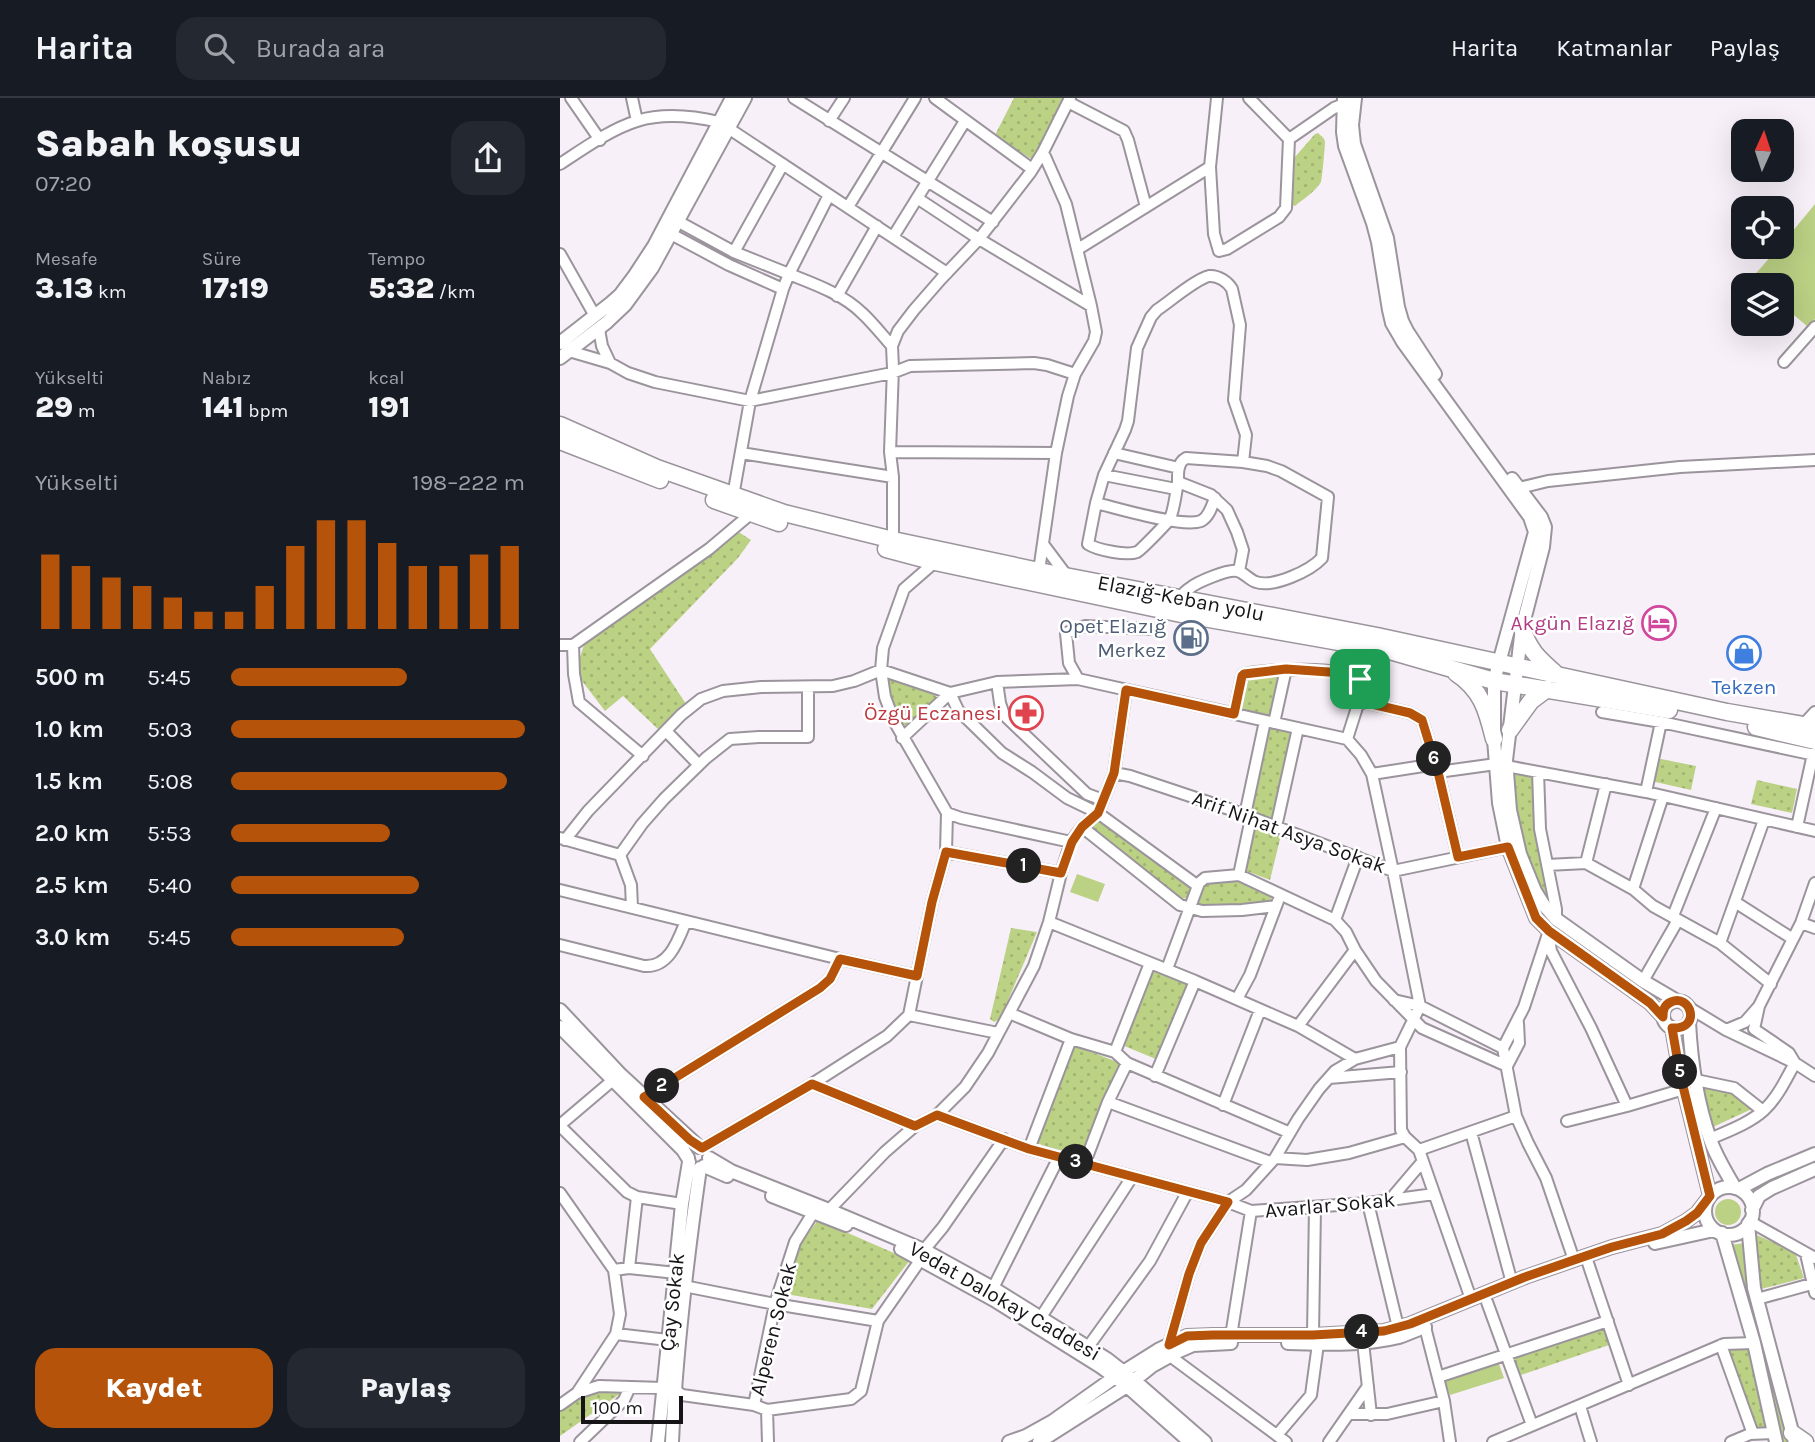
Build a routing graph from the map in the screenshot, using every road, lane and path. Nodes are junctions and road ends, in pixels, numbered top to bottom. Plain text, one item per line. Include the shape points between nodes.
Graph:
1 (571, 98) edge
2 (632, 98) edge
3 (732, 98) edge
4 (745, 98) edge
5 (794, 98) edge
6 (844, 98) edge
7 (915, 98) edge
8 (935, 98) edge
9 (1217, 98) edge
10 (1249, 98) edge
11 (1069, 100) edge
12 (1348, 100) edge
13 (637, 121) junction
14 (829, 121) junction
15 (965, 121) junction
16 (724, 125) junction
17 (600, 139) junction
18 (1289, 139) junction
19 (1043, 152) junction
20 (881, 153) junction
21 (560, 163) edge
22 (783, 164) junction
23 (1210, 167) junction
24 (1032, 169) junction
25 (927, 182) junction
26 (830, 195) junction
27 (917, 198) junction
28 (848, 207) junction
29 (1146, 207) junction
30 (678, 222) junction
31 (993, 222) junction
32 (877, 226) junction
33 (671, 234) junction
34 (893, 237) junction
35 (979, 239) junction
36 (1078, 249) junction
37 (734, 252) junction
38 (560, 254) edge
39 (947, 272) junction
40 (789, 274) junction
41 (783, 289) junction
42 (837, 296) junction
43 (1091, 306) junction
44 (597, 322) junction
45 (1815, 327) edge
46 (892, 346) junction
47 (563, 351) edge
48 (1784, 362) dead end
49 (610, 363) junction
50 (892, 373) junction
51 (1075, 374) junction
52 (750, 401) junction
53 (560, 425) edge
54 (560, 440) edge
55 (890, 452) junction
56 (741, 453) junction
57 (1056, 453) junction
58 (1114, 453) junction
59 (1815, 460) edge
60 (1797, 461) junction
61 (1243, 462) junction
62 (1179, 468) junction
63 (1815, 470) edge
64 (1104, 475) junction
65 (893, 477) junction
66 (1177, 485) junction
67 (1519, 488) junction
68 (733, 496) junction
69 (1215, 498) junction
70 (1096, 503) junction
71 (749, 513) junction
72 (1170, 520) junction
73 (893, 540) junction
74 (1043, 544) junction
75 (935, 562) junction
76 (1039, 571) junction
77 (1239, 571) junction
78 (1067, 576) junction
79 (1177, 606) junction
80 (1522, 628) junction
81 (1149, 629) dead end
82 (560, 645) edge
83 (573, 645) junction
84 (1499, 662) junction
85 (1519, 666) junction
86 (1448, 667) junction
87 (1286, 669) junction
88 (881, 670) junction
89 (1557, 674) junction
90 (1079, 679) junction
91 (1494, 681) junction
92 (997, 682) junction
93 (1515, 684) junction
94 (808, 687) junction
95 (1547, 689) junction
96 (1126, 690) junction
97 (950, 694) junction
98 (1359, 701) junction
99 (1602, 712) dead end
100 (1815, 712) edge
101 (1234, 714) junction
102 (1269, 722) junction
103 (1661, 722) junction
104 (1809, 726) edge
105 (1298, 728) junction
106 (1510, 730) junction
107 (666, 731) junction
108 (902, 738) junction
109 (1346, 739) junction
110 (1494, 739) junction
111 (1814, 750) edge
112 (643, 755) junction
113 (699, 765) junction
114 (1501, 765) junction
115 (1437, 768) junction
116 (1538, 772) junction
117 (1114, 773) junction
118 (1372, 774) junction
119 (1606, 784) junction
120 (1646, 792) junction
121 (1663, 796) junction
122 (1103, 800) junction
123 (1716, 808) junction
124 (947, 813) junction
125 (1098, 813) junction
126 (1248, 817) junction
127 (1764, 820) junction
128 (1082, 827) junction
129 (1276, 827) junction
130 (1797, 827) junction
131 (1815, 831) edge
132 (563, 839) edge
133 (1072, 842) junction
134 (1508, 847) junction
135 (946, 852) junction
136 (620, 855) junction
137 (1358, 857) junction
138 (1458, 857) junction
139 (1586, 863) junction
140 (1546, 865) junction
141 (1394, 871) junction
142 (1061, 873) junction
143 (1239, 875) junction
144 (1815, 883) edge
145 (1198, 886) junction
146 (1633, 889) junction
147 (560, 890) edge
148 (1281, 895) junction
149 (1735, 902) junction
150 (1276, 906) junction
151 (632, 907) junction
152 (1190, 907) junction
153 (1675, 918) junction
154 (1556, 919) junction
155 (1335, 920) junction
156 (686, 921) junction
157 (1049, 922) junction
158 (1801, 923) junction
159 (1815, 928) edge
160 (1549, 931) junction
161 (1793, 939) junction
162 (1720, 943) junction
163 (560, 945) edge
164 (1355, 950) junction
165 (1547, 951) junction
166 (840, 959) junction
167 (1150, 963) junction
168 (1167, 969) junction
169 (917, 976) junction
170 (1195, 981) junction
171 (1643, 981) junction
172 (1771, 984) junction
173 (1237, 999) junction
174 (1394, 1000) junction
175 (1420, 1006) junction
176 (1759, 1006) junction
177 (560, 1010) edge
178 (1260, 1010) junction
179 (1686, 1012) junction
180 (1009, 1013) junction
181 (909, 1015) junction
182 (1663, 1017) junction
183 (1413, 1019) junction
184 (1518, 1021) junction
185 (1298, 1026) junction
186 (560, 1027) edge
187 (1672, 1028) junction
188 (1726, 1030) junction
189 (998, 1033) junction
190 (1071, 1039) junction
191 (1401, 1047) junction
192 (1503, 1048) junction
193 (1115, 1052) junction
194 (1355, 1059) junction
195 (1127, 1063) junction
196 (1795, 1063) junction
197 (1507, 1066) junction
198 (1401, 1072) junction
199 (1154, 1076) junction
200 (1815, 1076) edge
201 (1329, 1078) junction
202 (613, 1080) junction
203 (1696, 1080) junction
204 (812, 1084) junction
205 (1684, 1089) junction
206 (644, 1097) junction
207 (1108, 1102) junction
208 (1223, 1105) junction
209 (1626, 1106) junction
210 (1763, 1111) junction
211 (937, 1115) junction
212 (1516, 1116) junction
213 (1567, 1121) dead end
214 (560, 1125) edge
215 (915, 1126) junction
216 (1289, 1132) junction
217 (1471, 1132) junction
218 (1405, 1138) junction
219 (1004, 1139) junction
220 (1710, 1139) junction
221 (1029, 1149) junction
222 (1815, 1154) edge
223 (1421, 1156) junction
224 (1059, 1157) junction
225 (700, 1158) junction
226 (1272, 1160) junction
227 (1084, 1165) junction
228 (1815, 1169) edge
229 (1132, 1177) junction
230 (1737, 1188) junction
231 (560, 1193) edge
232 (1187, 1193) junction
233 (1434, 1194) junction
234 (636, 1197) junction
235 (1709, 1198) junction
236 (1389, 1200) junction
237 (1228, 1202) junction
238 (1368, 1203) junction
239 (682, 1204) junction
240 (1315, 1207) junction
241 (829, 1210) junction
242 (1251, 1212) junction
243 (813, 1213) junction
244 (1750, 1218) junction
245 (1718, 1231) junction
246 (922, 1255) junction
247 (1811, 1256) edge
248 (1574, 1260) junction
249 (1588, 1263) junction
250 (629, 1268) junction
251 (614, 1270) junction
252 (676, 1273) junction
253 (1512, 1283) junction
254 (684, 1286) junction
255 (1814, 1286) edge
256 (993, 1289) junction
257 (1471, 1299) junction
258 (1757, 1299) junction
259 (1487, 1302) junction
260 (775, 1304) junction
261 (1041, 1317) junction
262 (878, 1321) junction
263 (1608, 1321) junction
264 (1398, 1327) junction
265 (1425, 1327) junction
266 (616, 1334) junction
267 (1231, 1336) junction
268 (668, 1340) junction
269 (1315, 1340) junction
270 (1363, 1342) junction
271 (1754, 1343) junction
272 (1721, 1345) junction
273 (1088, 1348) junction
274 (1170, 1350) junction
275 (1506, 1356) junction
276 (589, 1374) junction
277 (1119, 1374) junction
278 (1438, 1377) junction
279 (1131, 1383) junction
280 (1629, 1385) junction
281 (598, 1386) junction
282 (1368, 1386) junction
283 (630, 1387) junction
284 (668, 1388) junction
285 (577, 1393) junction
286 (1444, 1401) junction
287 (560, 1405) edge
288 (754, 1405) junction
289 (1580, 1406) junction
290 (767, 1410) junction
291 (1349, 1415) junction
292 (1371, 1415) junction
293 (1532, 1425) junction
294 (1753, 1434) junction
295 (1775, 1437) edge
296 (1282, 1439) edge
297 (1798, 1439) edge
298 (580, 1442) edge
299 (658, 1442) edge
300 (671, 1442) edge
301 (768, 1442) edge
302 (1009, 1442) edge
303 (1039, 1442) edge
304 (1190, 1442) edge
305 (1205, 1442) edge
306 (1329, 1442) edge
307 (1450, 1442) edge
308 (1493, 1442) edge
309 (1591, 1442) edge
310 (1731, 1442) edge

1 - 17 street
2 - 13 street
3 - 16 main road
4 - 16 main road
5 - 14 street
6 - 14 street
7 - 20 street
8 - 15 street
9 - 23 street
10 - 18 street
11 - 19 street
11 - 29 street via 1124,131
12 - 18 street
12 - 67 main road via 1354,144 1387,237 1406,331
12 - 84 main road via 1343,138 1376,235 1392,323 1535,528
13 - 16 street via 697,118
13 - 17 street
14 - 20 street
15 - 24 street
15 - 25 street
16 - 22 street
16 - 30 main road
16 - 44 main road via 635,275
17 - 21 street
18 - 23 street via 1284,212 1222,251 1214,234
19 - 24 street
19 - 36 street via 1063,193
20 - 25 street
20 - 28 street
22 - 26 street
22 - 37 street
23 - 29 street
24 - 31 street
25 - 27 street
25 - 31 street
26 - 28 street
26 - 40 street
27 - 34 street
27 - 35 street
28 - 32 street
29 - 36 street
30 - 33 main road
30 - 37 street
31 - 35 street
32 - 34 street
32 - 42 street
33 - 41 street
33 - 44 main road via 625,305
34 - 39 street
35 - 39 street
35 - 43 street
36 - 43 street
37 - 40 street
38 - 44 street
39 - 46 street via 898,331
40 - 41 street
40 - 42 street
41 - 52 street
42 - 46 street via 862,312
43 - 51 street via 1094,341
44 - 47 main road
44 - 49 street
45 - 48 street
46 - 50 street
47 - 49 street
49 - 52 street via 655,382
50 - 51 street via 910,366 1026,363
50 - 52 street
50 - 55 street
51 - 57 street
52 - 56 street
53 - 68 highway, Elazığ-Keban yolu
54 - 71 highway, Elazığ-Keban yolu
55 - 57 street
55 - 65 street
56 - 65 street
56 - 68 street
57 - 74 street
58 - 61 street via 1128,421 1138,348 1151,317 1200,280 1216,276 1229,284 1234,294 1240,326 1234,400 1246,435
58 - 62 street
58 - 64 street
59 - 60 street
60 - 63 street
60 - 67 street via 1680,467
61 - 62 street via 1185,458
61 - 77 street via 1281,471 1328,497 1322,558 1316,564 1267,583 1258,583
62 - 66 street
64 - 66 street
64 - 70 street
65 - 73 street
66 - 69 street
66 - 72 street
67 - 80 main road via 1545,527
68 - 73 highway, Elazığ-Keban yolu
69 - 72 street via 1202,521
69 - 77 street via 1227,510 1240,539
70 - 72 street
70 - 72 street via 1088,540 1096,548 1135,553
71 - 75 highway, Elazığ-Keban yolu
71 - 83 street via 709,549
73 - 76 highway, Elazığ-Keban yolu
74 - 76 street
74 - 78 street
75 - 79 highway, Elazığ-Keban yolu
75 - 88 street via 904,589 883,648
76 - 78 highway, Elazığ-Keban yolu
77 - 79 street via 1188,588
78 - 79 highway, Elazığ-Keban yolu
79 - 84 highway, Elazığ-Keban yolu via 1377,636
79 - 86 highway, Elazığ-Keban yolu
80 - 85 main road
80 - 89 highway via 1531,650
81 - 90 street via 1085,626 1066,633 1069,663
82 - 83 street
83 - 112 street via 579,702
84 - 85 highway, Elazığ-Keban yolu
84 - 91 main road
85 - 89 highway, Elazığ-Keban yolu
85 - 93 main road
86 - 91 highway, Elazığ-Keban yolu
86 - 110 highway via 1482,699
87 - 98 street via 1358,677
87 - 101 street via 1244,674
87 - 102 street
88 - 94 street via 833,686
88 - 97 street
88 - 108 street via 885,698
89 - 104 highway, Elazığ-Keban yolu
90 - 92 street
90 - 96 street
91 - 93 highway, Elazığ-Keban yolu
91 - 110 main road
92 - 97 street
92 - 122 street via 1004,715 1087,794
93 - 95 highway, Elazığ-Keban yolu
93 - 106 main road
94 - 107 street via 723,691 701,699
94 - 113 street via 808,737 730,739
95 - 106 highway via 1531,701
95 - 111 highway, Elazığ-Keban yolu via 1644,705
96 - 101 street
96 - 117 street
97 - 108 street
97 - 125 street via 958,710 1002,753 1067,798
98 - 109 street
98 - 115 street via 1417,715
99 - 103 street
100 - 104 street
101 - 102 street
102 - 105 street
102 - 126 street
103 - 111 street
103 - 120 street
105 - 109 street
105 - 129 street
106 - 114 main road
107 - 112 street
107 - 113 street
108 - 124 street
109 - 118 street
110 - 114 main road
111 - 130 street
112 - 132 street
113 - 136 street via 642,824
114 - 115 street
114 - 116 street
114 - 134 main road via 1499,803
114 - 154 main road via 1520,854 1535,891
115 - 118 street
115 - 138 street
116 - 119 street
116 - 140 street
117 - 122 street
117 - 126 street, Arif Nihat Asya Sokak
118 - 141 street
119 - 120 street
119 - 139 street
120 - 121 street
121 - 123 street
121 - 146 street
122 - 125 street
123 - 127 street
123 - 153 street
124 - 133 street
124 - 135 street
125 - 128 street
125 - 145 street
126 - 129 street, Arif Nihat Asya Sokak
126 - 143 street
127 - 130 street
127 - 149 street
128 - 133 street
128 - 152 street via 1180,905
129 - 137 street, Arif Nihat Asya Sokak
130 - 131 street
132 - 136 street
133 - 142 street
134 - 138 street, Arif Nihat Asya Sokak
134 - 160 main road via 1536,918
135 - 142 street
135 - 169 street
136 - 151 street via 631,885
137 - 141 street, Arif Nihat Asya Sokak
137 - 155 street
138 - 141 street, Arif Nihat Asya Sokak
139 - 140 street
139 - 146 street
140 - 154 street
141 - 175 street
142 - 157 street
143 - 145 street via 1205,878
143 - 148 street
144 - 158 street
145 - 152 street
146 - 153 street
147 - 151 street
148 - 150 street
148 - 155 street
149 - 161 street
149 - 162 street
150 - 152 street via 1202,911
150 - 173 street
151 - 156 street
152 - 168 street
153 - 162 street
153 - 171 street
154 - 171 main road
155 - 164 street
156 - 163 street via 667,958 654,966
156 - 166 street
157 - 167 street
157 - 180 street via 1034,966
158 - 159 street
158 - 161 street
160 - 165 street
160 - 182 main road
161 - 172 street
162 - 172 street
164 - 174 street
164 - 185 street
165 - 184 street
165 - 209 street via 1591,1028
166 - 169 street
166 - 206 street via 820,988
167 - 168 street
167 - 193 street
168 - 170 street
169 - 181 street
170 - 173 street
170 - 199 street
171 - 179 main road
172 - 176 street
173 - 178 street
174 - 175 street
174 - 183 street
175 - 183 street
175 - 192 street
176 - 188 street via 1745,1023
176 - 196 street via 1754,1029 1789,1053
177 - 206 main road, Vedat Dalokay Caddesi
178 - 185 street
178 - 208 street
179 - 182 main road via 1668,1004
179 - 187 main road via 1681,1028
179 - 188 street
179 - 203 main road
180 - 189 street
180 - 190 street
181 - 189 street
181 - 204 street via 887,1036
182 - 187 main road
183 - 191 street
183 - 197 street via 1422,1028
184 - 192 street
184 - 197 street via 1519,1043
185 - 194 street
186 - 202 main road
187 - 205 main road
188 - 196 street
189 - 211 street via 965,1087
190 - 193 street
190 - 221 street
191 - 194 street
191 - 198 street
192 - 197 street
193 - 195 street
194 - 201 street
195 - 199 street
195 - 207 street
196 - 200 street
196 - 210 street
197 - 212 street
198 - 201 street
198 - 218 street via 1401,1130
199 - 208 street
201 - 216 street
202 - 214 street
202 - 225 main road via 683,1150
203 - 210 street via 1734,1088
203 - 220 main road
204 - 215 street
204 - 225 street via 732,1131
205 - 209 street
205 - 235 main road
206 - 225 main road, Vedat Dalokay Caddesi
207 - 226 street
207 - 227 street
208 - 216 street
209 - 213 street
210 - 220 street
211 - 215 street
211 - 219 street, Avarlar Sokak
212 - 217 street
212 - 248 street via 1546,1178
214 - 234 street
215 - 241 street
216 - 226 street
217 - 223 street
217 - 253 street
218 - 223 street
218 - 226 street via 1307,1160
219 - 221 street, Avarlar Sokak
219 - 246 street
220 - 230 main road
221 - 224 street, Avarlar Sokak
222 - 230 main road
223 - 233 street
223 - 236 street
224 - 227 street, Avarlar Sokak
224 - 256 street
225 - 239 main road, Çay Sokak
225 - 241 main road, Vedat Dalokay Caddesi
225 - 243 main road, Vedat Dalokay Caddesi
225 - 254 main road, Çay Sokak
226 - 237 street via 1246,1190
227 - 229 street, Avarlar Sokak
228 - 244 main road via 1759,1196
229 - 232 street, Avarlar Sokak
229 - 261 street
230 - 235 main road via 1719,1189
230 - 244 main road via 1748,1196
231 - 251 street
232 - 237 street, Avarlar Sokak
232 - 273 street via 1150,1261
233 - 236 street, Avarlar Sokak
233 - 257 street
234 - 239 street
234 - 250 street
235 - 245 main road via 1705,1216
235 - 248 main road via 1697,1213 1662,1234
236 - 238 street, Avarlar Sokak
237 - 242 street, Avarlar Sokak
237 - 274 street via 1201,1243
238 - 240 street, Avarlar Sokak
238 - 264 street
239 - 252 main road, Çay Sokak
240 - 242 street, Avarlar Sokak
240 - 269 street
241 - 246 main road, Vedat Dalokay Caddesi
242 - 267 street
243 - 246 main road, Vedat Dalokay Caddesi
243 - 260 street, Alperen Sokak via 795,1242
244 - 245 main road via 1737,1233
244 - 247 street
244 - 258 main road
245 - 249 main road
245 - 271 main road
246 - 256 main road, Vedat Dalokay Caddesi
246 - 262 street
246 - 277 main road, Vedat Dalokay Caddesi
247 - 255 street
248 - 253 main road
249 - 259 main road
249 - 263 street
250 - 251 street
250 - 252 street
251 - 266 street via 620,1314
252 - 268 main road, Çay Sokak
253 - 257 main road
254 - 260 street
254 - 284 main road, Çay Sokak
255 - 258 street
256 - 261 main road, Vedat Dalokay Caddesi
257 - 264 main road
258 - 297 main road
259 - 265 main road
259 - 275 street
260 - 262 street
260 - 288 street, Alperen Sokak
261 - 273 main road, Vedat Dalokay Caddesi
262 - 290 street via 861,1391 851,1399
263 - 275 street
263 - 280 street
264 - 269 main road
265 - 270 main road
265 - 278 street
266 - 268 street
266 - 276 street
267 - 269 main road
267 - 274 main road via 1187,1336
268 - 284 main road, Çay Sokak
269 - 270 main road
269 - 274 main road
269 - 296 street via 1311,1395
270 - 282 street
271 - 272 street
271 - 295 main road
272 - 280 street
272 - 294 street
273 - 277 main road, Vedat Dalokay Caddesi
274 - 277 main road
274 - 279 main road
274 - 296 street
275 - 278 street
275 - 293 street
276 - 281 street
276 - 285 street
277 - 279 main road, Vedat Dalokay Caddesi
277 - 302 main road via 1053,1421
278 - 286 street
279 - 303 main road
279 - 304 main road, Vedat Dalokay Caddesi
279 - 305 main road, Vedat Dalokay Caddesi
280 - 289 street
281 - 283 street
281 - 285 street
282 - 291 street
282 - 292 street
283 - 284 street
283 - 298 street via 624,1400
284 - 288 street via 681,1395
284 - 299 main road, Çay Sokak
284 - 300 main road, Çay Sokak
285 - 287 street
286 - 292 street
286 - 307 street
288 - 290 street, Alperen Sokak
289 - 293 street
289 - 309 street
290 - 301 street, Alperen Sokak
291 - 292 street
291 - 306 street
293 - 308 street
294 - 295 street
294 - 310 street

